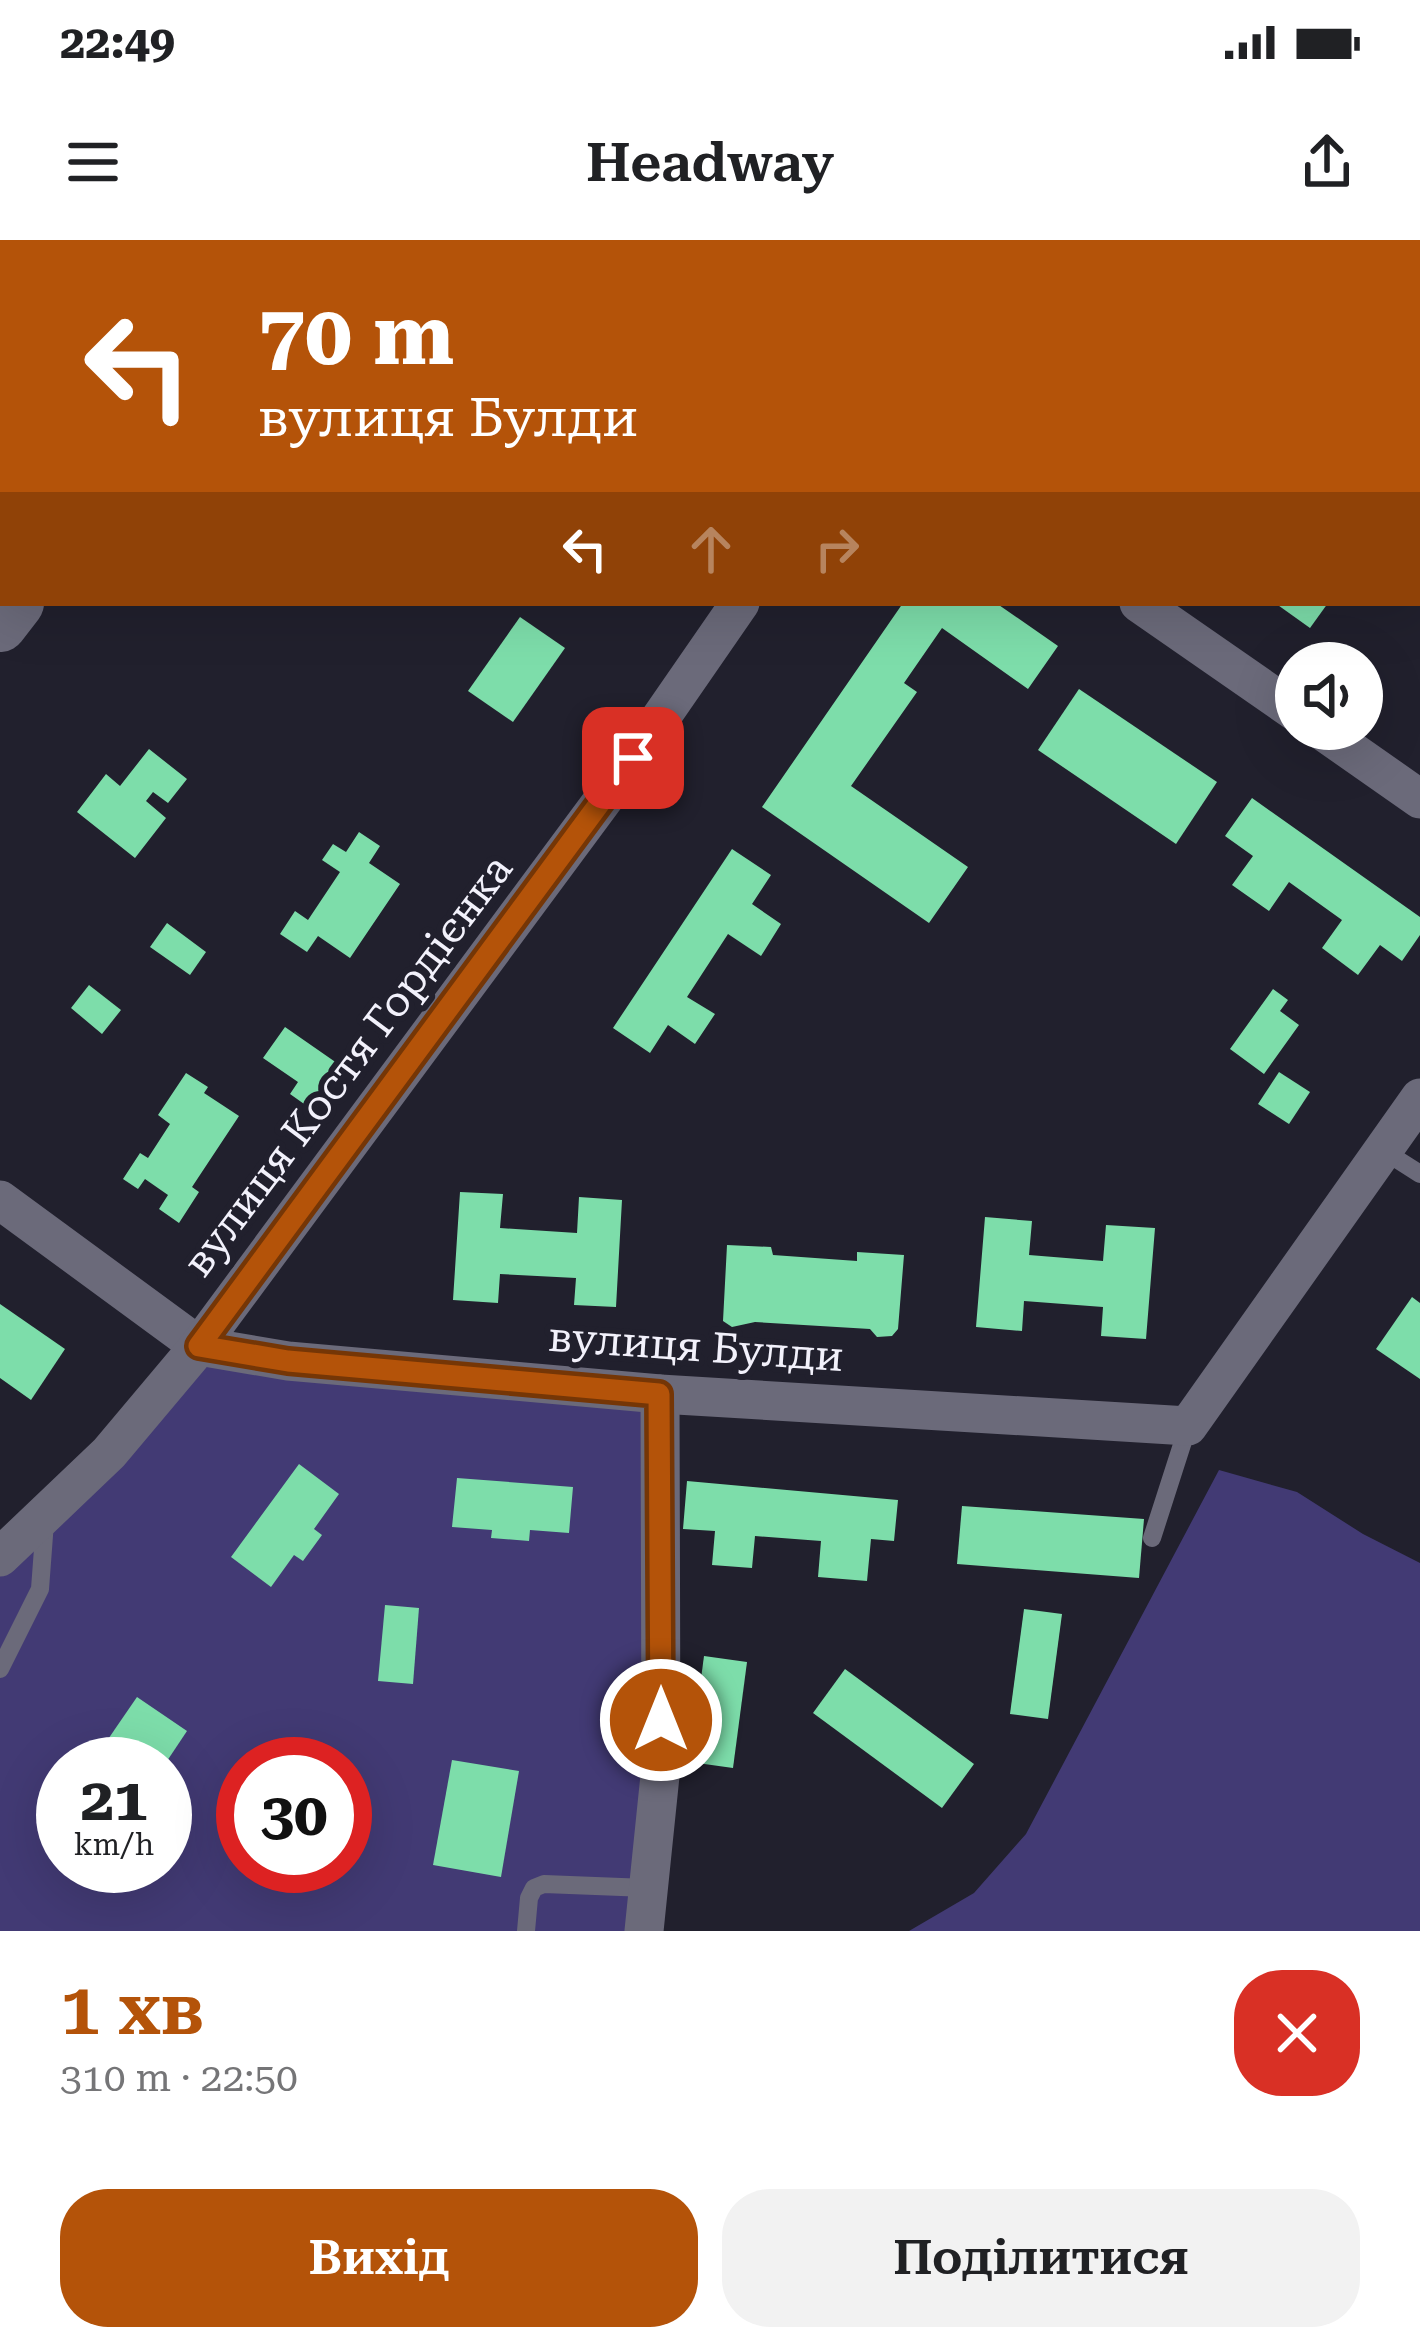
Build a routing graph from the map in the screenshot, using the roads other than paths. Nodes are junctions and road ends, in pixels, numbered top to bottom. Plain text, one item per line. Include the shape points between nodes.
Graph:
1 (738, 606) edge
2 (1143, 606) edge
3 (1275, 697) edge
4 (1350, 750) edge
5 (1420, 799) edge
6 (1420, 1098) edge
7 (1384, 1150) junction
8 (1420, 1174) edge
9 (0, 1200) edge
10 (199, 1346) junction
11 (659, 1394) junction
12 (1188, 1426) junction
13 (45, 1516) junction
14 (1152, 1538) dead end
15 (0, 1557) edge
16 (0, 1669) edge
17 (647, 1888) junction
18 (526, 1931) edge
19 (644, 1931) edge

1 - 10 street, вулиця Костя Гордієнка
2 - 3 street
4 - 5 street
6 - 7 street
7 - 8 lane
7 - 12 street
9 - 10 street
10 - 11 street, вулиця Булди
10 - 13 street, вулиця Костя Гордієнка
11 - 12 street, вулиця Булди
11 - 17 street via 662,1766
12 - 14 lane
13 - 15 street, вулиця Костя Гордієнка
13 - 16 lane via 40,1589
17 - 18 lane via 544,1884 529,1898
17 - 19 street

